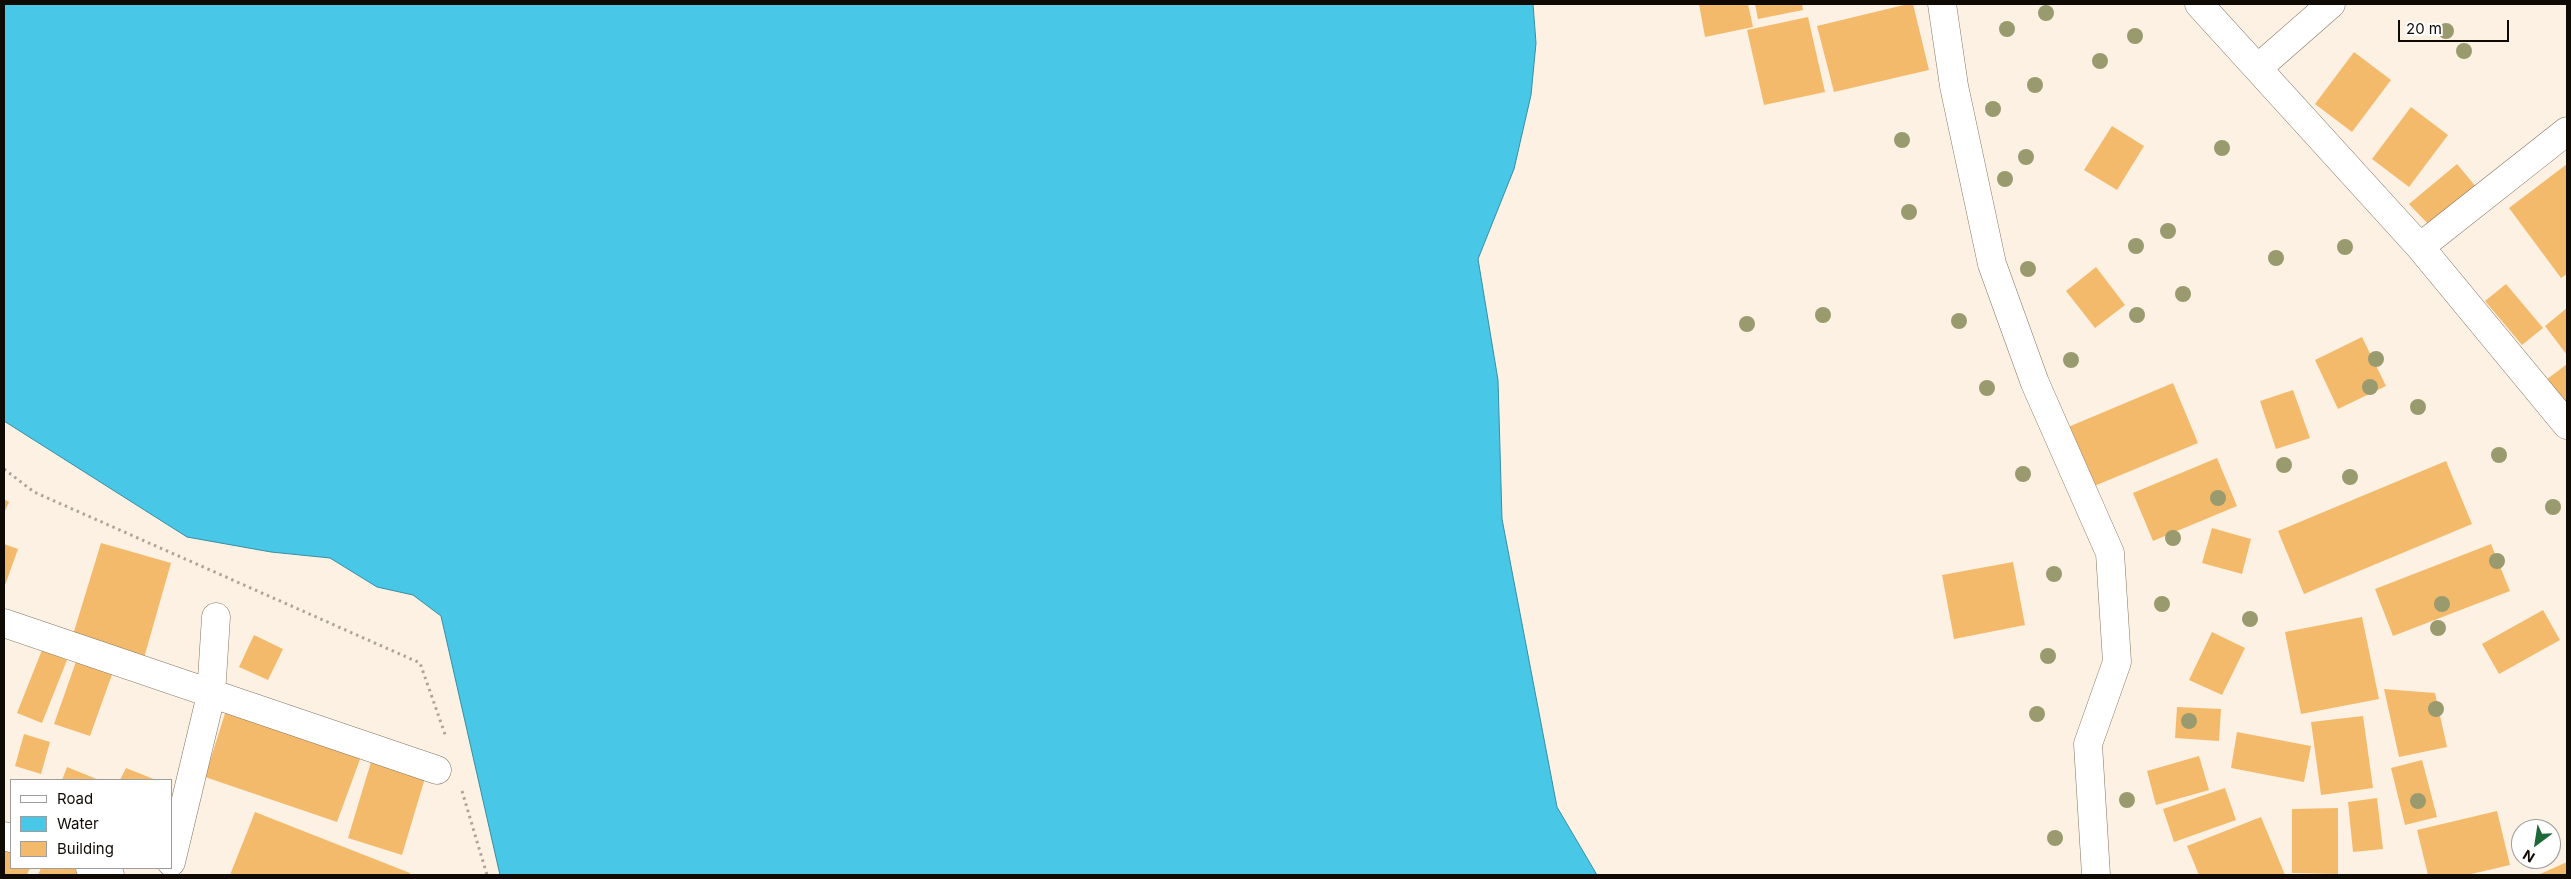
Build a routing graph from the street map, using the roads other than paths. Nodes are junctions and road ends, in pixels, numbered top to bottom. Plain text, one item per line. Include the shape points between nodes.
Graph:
1 (1942, 4) edge
2 (2199, 4) edge
3 (2331, 4) edge
4 (2258, 68) junction
5 (2567, 131) edge
6 (2420, 247) junction
7 (2567, 425) edge
8 (216, 617) dead end
9 (4, 623) edge
10 (212, 695) junction
11 (437, 770) dead end
12 (172, 858) edge
13 (93, 869) edge
14 (110, 875) edge
15 (2096, 875) edge

1 - 15 street via 1954,86 1992,264 2034,383 2110,553 2117,662 2088,744
2 - 4 street
3 - 4 street
4 - 6 street
5 - 6 street
6 - 7 street
8 - 10 street
9 - 10 street
10 - 11 street
10 - 12 street
13 - 14 street

